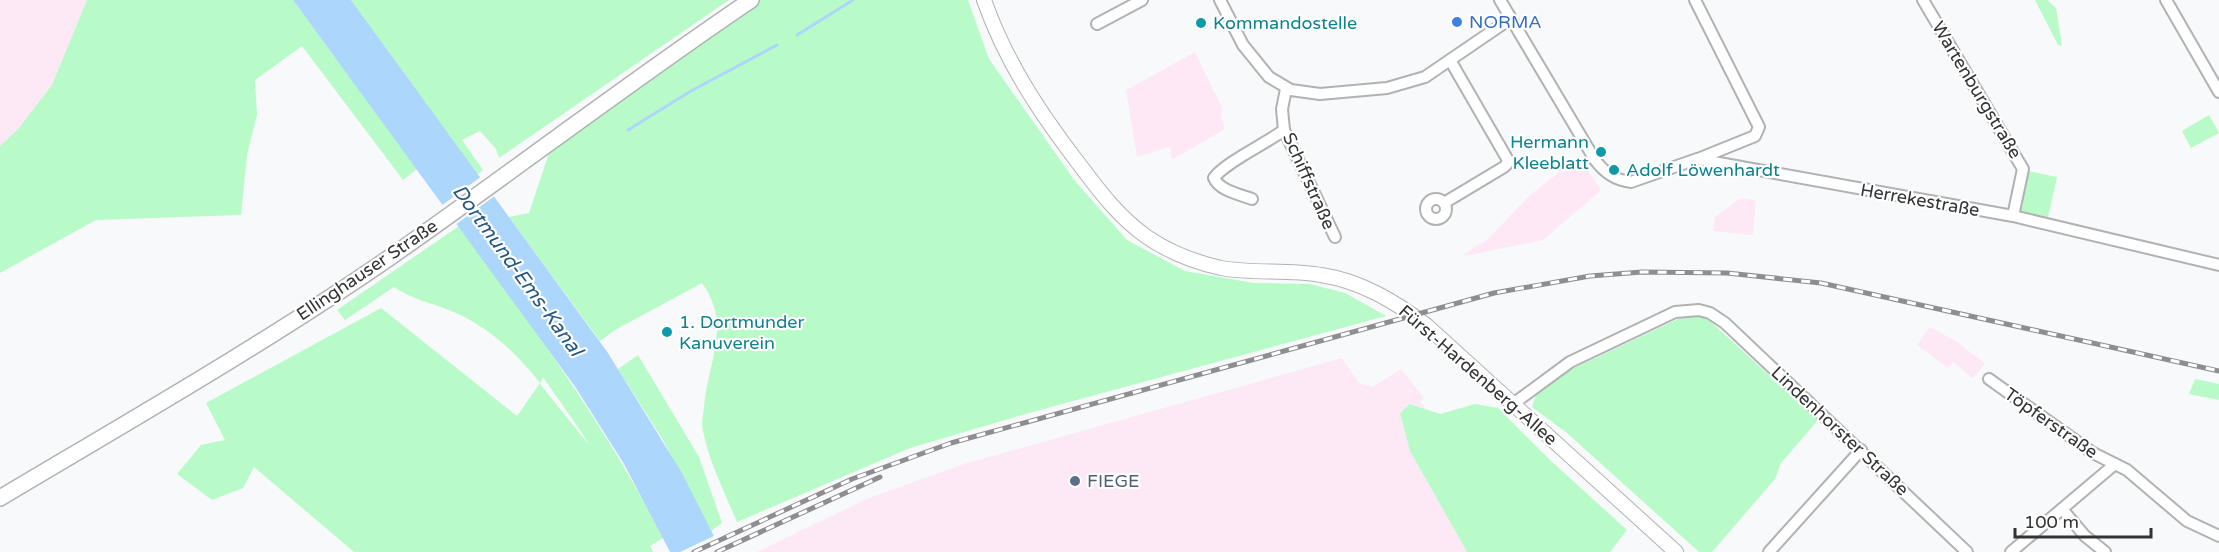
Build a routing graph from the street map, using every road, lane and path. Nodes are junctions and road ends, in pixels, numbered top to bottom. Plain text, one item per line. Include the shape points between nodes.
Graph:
1 (751, 0) edge
2 (984, 0) edge
3 (1142, 0) edge
4 (1220, 0) edge
5 (1500, 0) edge
6 (1695, 0) edge
7 (1923, 0) edge
8 (2166, 0) edge
9 (1510, 19) junction
10 (1097, 24) dead end
11 (1450, 60) junction
12 (2215, 78) edge
13 (1286, 88) junction
14 (2219, 92) edge
15 (1284, 130) junction
16 (1697, 159) junction
17 (1252, 199) dead end
18 (1444, 203) dead end
19 (2013, 216) junction
20 (1335, 237) dead end
21 (2219, 265) edge
22 (1989, 379) dead end
23 (1513, 404) junction
24 (1861, 450) junction
25 (2115, 464) junction
26 (0, 498) edge
27 (2062, 509) junction
28 (2219, 536) edge
29 (1676, 552) edge
30 (1769, 552) edge
31 (1967, 552) edge
32 (2011, 552) edge
33 (2105, 552) edge

1 - 26 main road, Ellinghauser Straße via 296,318
2 - 23 street, Fürst-Hardenberg-Allee via 1009,62 1048,124 1122,216 1146,236 1201,263 1248,271 1319,274 1378,293 1426,325
3 - 10 street
4 - 13 street via 1252,59
5 - 9 street
6 - 16 street via 1759,127 1758,132
7 - 19 street, Wartenburgstraße via 2023,169
8 - 12 street
9 - 11 street
9 - 16 street, Herrekestraße via 1605,173 1632,182
11 - 13 street via 1425,77 1387,88 1320,94
11 - 18 street via 1509,162
12 - 14 street
13 - 15 street, Schiffstraße
15 - 17 street via 1226,166 1214,178 1224,189
15 - 20 street, Schiffstraße
16 - 19 street, Herrekestraße
19 - 21 street, Herrekestraße
22 - 25 street, Töpferstraße via 2093,453
23 - 24 street, Lindenhorster Straße via 1570,362 1690,309 1710,313 1725,323
23 - 29 street, Fürst-Hardenberg-Allee
24 - 30 street
24 - 31 street, Lindenhorster Straße
25 - 27 street, Töpferstraße
25 - 28 street, Töpferstraße via 2187,521
27 - 32 street, Töpferstraße
27 - 33 street

